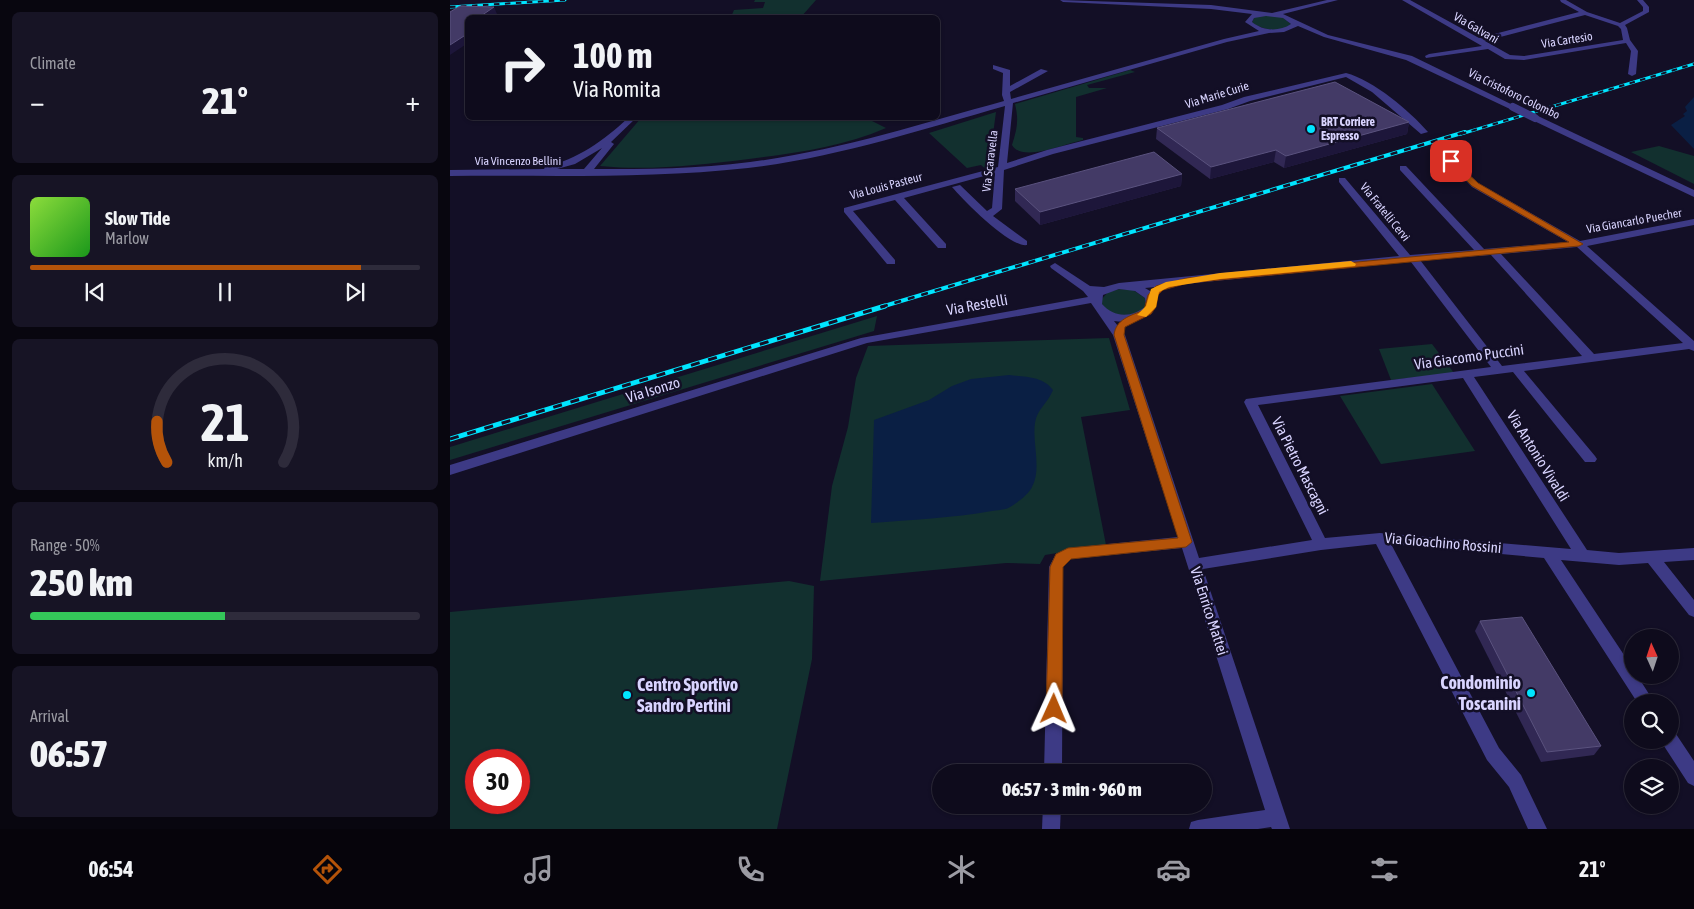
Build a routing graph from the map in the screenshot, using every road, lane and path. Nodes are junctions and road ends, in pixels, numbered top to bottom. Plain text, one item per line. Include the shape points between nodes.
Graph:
1 (1062, 0) edge
2 (1335, 0) edge
3 (1405, 0) edge
4 (1640, 0) edge
5 (1563, 1) dead end
6 (1315, 4) junction
7 (1204, 7) junction
8 (1585, 13) junction
9 (1268, 14) junction
10 (1247, 22) junction
11 (1294, 22) junction
12 (1620, 25) junction
13 (1282, 30) junction
14 (1270, 31) junction
15 (1326, 36) junction
16 (1226, 40) junction
17 (1477, 41) junction
18 (1627, 41) junction
19 (1487, 47) junction
20 (1429, 56) dead end
21 (1511, 58) joint
22 (996, 67) dead end
23 (1044, 71) dead end
24 (1632, 74) dead end
25 (1006, 91) junction
26 (1009, 102) junction
27 (630, 120) edge
28 (620, 130) junction
29 (1424, 132) dead end
30 (1004, 146) junction
31 (1440, 149) dead end
32 (1050, 152) junction
33 (1024, 156) junction
34 (1001, 168) junction
35 (1402, 168) dead end
36 (586, 173) junction
37 (450, 174) edge
38 (526, 174) junction
39 (1342, 180) dead end
40 (958, 184) junction
41 (1684, 190) junction
42 (1694, 194) edge
43 (1694, 198) edge
44 (900, 199) junction
45 (987, 216) junction
46 (1694, 222) edge
47 (1022, 243) dead end
48 (1579, 244) junction
49 (942, 246) dead end
50 (1493, 251) junction
51 (1481, 252) junction
52 (1411, 260) junction
53 (891, 262) dead end
54 (1055, 266) dead end
55 (1188, 280) junction
56 (1130, 286) junction
57 (1087, 289) junction
58 (1104, 290) junction
59 (1095, 299) junction
60 (1152, 302) junction
61 (1104, 314) junction
62 (1134, 318) junction
63 (1119, 335) junction
64 (865, 340) joint
65 (1693, 346) edge
66 (1591, 358) junction
67 (1515, 367) junction
68 (1499, 370) junction
69 (1466, 374) junction
70 (1250, 402) joint
71 (1590, 459) dead end
72 (450, 470) edge
73 (1380, 538) junction
74 (1186, 542) junction
75 (1321, 544) junction
76 (1548, 552) junction
77 (1694, 554) edge
78 (1582, 555) junction
79 (1652, 558) junction
80 (1193, 565) junction
81 (1694, 611) edge
82 (1641, 694) edge
83 (1676, 749) edge
84 (1052, 764) edge
85 (1694, 777) edge
86 (1052, 814) edge
87 (1279, 823) edge
88 (1051, 829) edge
89 (1198, 829) edge
90 (1538, 829) edge

1 - 7 street
2 - 6 street
3 - 17 street, Via Galvani
4 - 12 street via 1646,12
5 - 8 street
6 - 9 street
6 - 11 street via 1297,11
7 - 9 street
7 - 10 street via 1234,14
8 - 12 street
8 - 17 street
9 - 10 street via 1252,16
9 - 11 street, Via Cristoforo Colombo via 1285,16
10 - 14 street via 1255,28
10 - 16 street via 1241,32
11 - 13 street via 1292,27
11 - 15 street, Via Cristoforo Colombo
12 - 18 street
13 - 14 street, Via Cristoforo Colombo
13 - 15 street, Via Cristoforo Colombo
14 - 16 street, Via Cristoforo Colombo
15 - 41 street, Via Cristoforo Colombo, bridge via 1409,58
16 - 26 street, Via Cristoforo Colombo
17 - 19 street, Via Galvani
18 - 21 street, Via Cartesio
18 - 24 street via 1634,49
19 - 20 street
19 - 21 street, Via Galvani
22 - 25 street via 1007,72
23 - 25 street
25 - 26 street
26 - 30 street, Via Scaravella
26 - 36 street, Via Vincenzo Bellini via 861,144 779,161 678,171
27 - 28 street
28 - 36 street
28 - 38 street via 580,158
29 - 32 street, Via Marie Curie via 1368,86 1346,74
30 - 33 street
30 - 34 street, Via Scaravella
31 - 48 street via 1475,184
32 - 33 street
32 - 34 street, Via Marie Curie
33 - 34 street
34 - 40 street, Via Louis Pasteur
34 - 45 street, Via Scaravella via 997,209
35 - 51 street
36 - 38 street, Via Vincenzo Bellini
37 - 38 street, Via Vincenzo Bellini
39 - 52 street, Via Fratelli Cervi
40 - 44 street, Via Louis Pasteur
40 - 45 street
41 - 42 street, Via Cristoforo Colombo
41 - 43 street, Via Cristoforo Colombo
44 - 49 street
44 - 53 street, Via Louis Pasteur via 851,215
45 - 47 street
46 - 48 street, Via Giancarlo Puecher
48 - 50 street, Via Giancarlo Puecher
48 - 65 street
50 - 51 street, Via Giancarlo Puecher
50 - 66 street
51 - 52 street, Via Giancarlo Puecher
52 - 55 street, Via Giancarlo Puecher
52 - 68 street, Via Fratelli Cervi
54 - 57 street
55 - 56 street
55 - 60 street via 1159,288
56 - 58 street
56 - 60 street via 1146,292
57 - 58 street
57 - 59 street
58 - 59 street
59 - 61 street
59 - 64 street, Via Restelli
60 - 62 street via 1147,312
61 - 62 street
61 - 63 street, Via Enrico Mattei
62 - 63 street via 1123,323
63 - 74 street, Via Enrico Mattei
64 - 72 street, Via Isonzo
65 - 66 street, Via Giacomo Puccini
66 - 67 street, Via Giacomo Puccini
67 - 68 street, Via Giacomo Puccini
67 - 71 street
68 - 69 street, Via Giacomo Puccini
69 - 70 street, Via Giacomo Puccini
69 - 78 street, Via Antonio Vivaldi
70 - 75 street, Via Pietro Mascagni
73 - 75 street, Via Gioachino Rossini
73 - 76 street, Via Gioachino Rossini
73 - 90 street via 1492,754 1516,781
74 - 80 street, Via Enrico Mattei
74 - 84 street via 1068,554 1061,558 1056,567
75 - 80 street, Via Gioachino Rossini
76 - 78 street, Via Gioachino Rossini
76 - 82 street
77 - 79 street, Via Gioachino Rossini
78 - 79 street, Via Gioachino Rossini
79 - 81 street
80 - 87 street, Via Enrico Mattei
83 - 85 street
86 - 88 street
87 - 89 street

